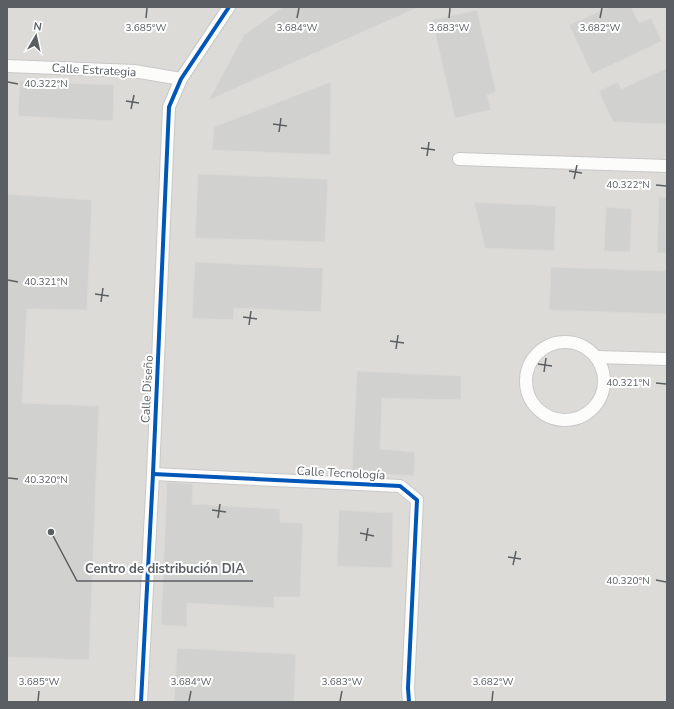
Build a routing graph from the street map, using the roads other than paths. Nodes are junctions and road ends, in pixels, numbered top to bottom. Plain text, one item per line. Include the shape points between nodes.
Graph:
1 (229, 7) edge
2 (7, 66) edge
3 (181, 78) junction
4 (459, 159) dead end
5 (667, 166) edge
6 (596, 357) junction
7 (667, 358) edge
8 (153, 474) junction
9 (141, 702) edge
10 (409, 702) edge

1 - 3 street, Calle Diseño
2 - 3 street, Calle Estrategia via 134,71
3 - 8 street, Calle Diseño via 169,107
4 - 5 street
6 - 6 street via 576,343 551,344 540,350 532,359 526,376 527,394 533,405 542,414 566,421 589,413 603,393 602,368
6 - 7 street
8 - 9 street, Calle Diseño
8 - 10 street, Calle Tecnología via 400,486 417,500

